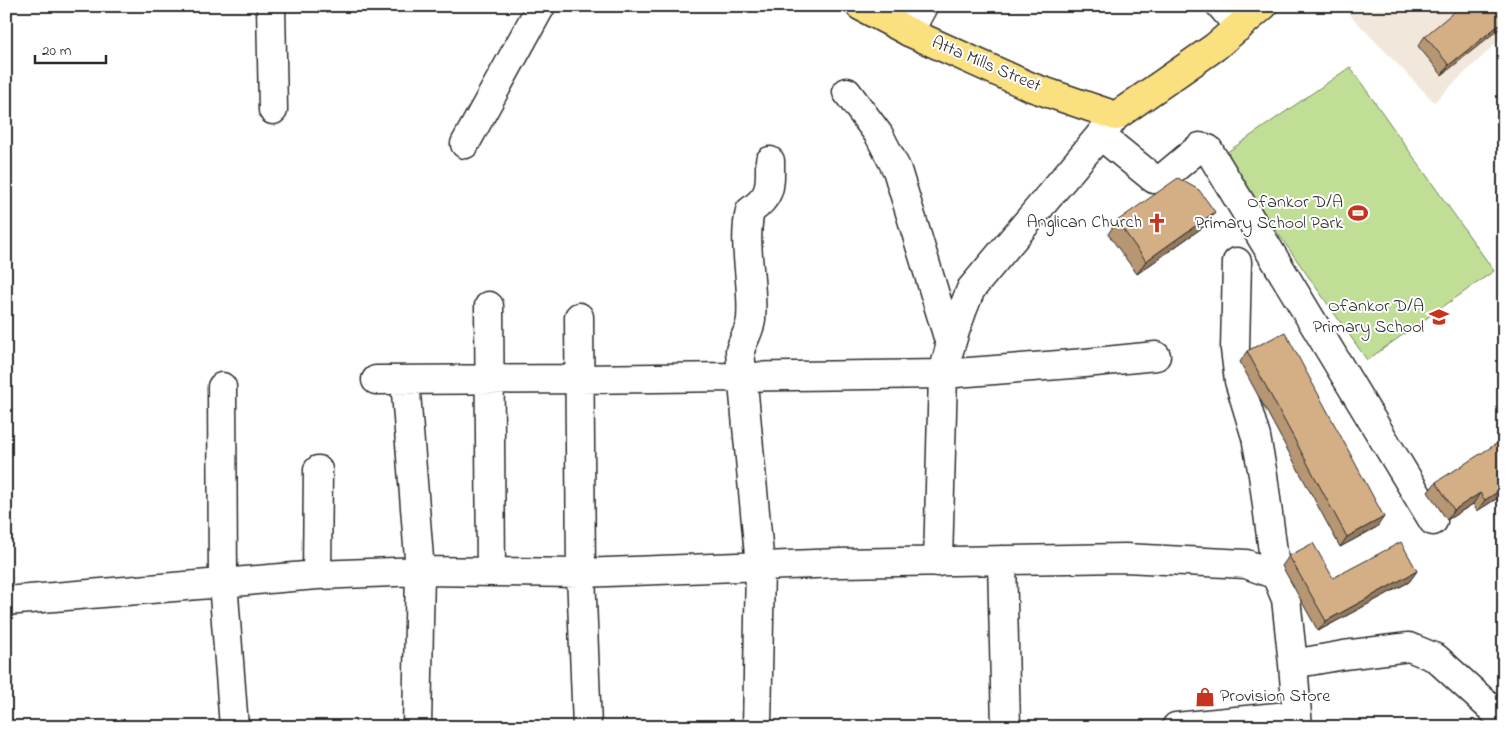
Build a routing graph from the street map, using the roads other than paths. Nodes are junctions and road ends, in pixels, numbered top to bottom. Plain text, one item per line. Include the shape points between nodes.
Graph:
1 (271, 6) edge
2 (541, 6) edge
3 (860, 6) edge
4 (923, 6) edge
5 (1221, 6) edge
6 (1263, 6) edge
7 (1239, 27) junction
8 (909, 32) junction
9 (846, 92) dead end
10 (273, 110) dead end
11 (1108, 125) junction
12 (466, 144) dead end
13 (770, 162) dead end
14 (1237, 262) dead end
15 (489, 306) dead end
16 (579, 317) dead end
17 (950, 344) junction
18 (1156, 356) dead end
19 (943, 374) junction
20 (741, 377) junction
21 (376, 380) dead end
22 (405, 380) junction
23 (489, 380) junction
24 (579, 380) junction
25 (222, 387) dead end
26 (318, 470) dead end
27 (1433, 521) dead end
28 (1002, 560) junction
29 (938, 562) junction
30 (760, 566) junction
31 (420, 571) junction
32 (491, 572) junction
33 (581, 573) junction
34 (317, 575) junction
35 (1276, 575) junction
36 (223, 582) junction
37 (6, 601) edge
38 (1293, 664) junction
39 (1504, 720) edge
40 (1297, 721) edge
41 (234, 727) edge
42 (417, 727) edge
43 (588, 727) edge
44 (757, 727) edge
45 (1006, 727) edge
46 (1176, 727) edge

1 - 10 street
2 - 12 street
3 - 8 main road, Atta Mills Street
4 - 8 street
5 - 7 street
6 - 7 main road
7 - 11 main road
8 - 11 main road, Atta Mills Street
9 - 17 street via 879,136 897,170
11 - 17 street via 971,289
11 - 27 street via 1154,179 1164,177 1200,147 1208,149
13 - 20 street via 769,192 750,211 746,226 752,317 740,351
14 - 35 street via 1235,349 1263,475
15 - 23 street
16 - 24 street
17 - 19 street
18 - 19 street
19 - 20 street
19 - 29 street
20 - 24 street
20 - 30 street
21 - 22 street
22 - 23 street
22 - 31 street
23 - 24 street
23 - 32 street
24 - 33 street
25 - 36 street
26 - 34 street
28 - 29 street
28 - 35 street via 1125,558 1246,564
28 - 45 street
29 - 30 street
30 - 33 street
30 - 44 street
31 - 32 street
31 - 34 street
31 - 42 street
32 - 33 street
33 - 43 street
34 - 36 street
35 - 38 street via 1286,599
36 - 37 street
36 - 41 street
38 - 39 street via 1409,647 1436,658
38 - 40 street
40 - 46 street

